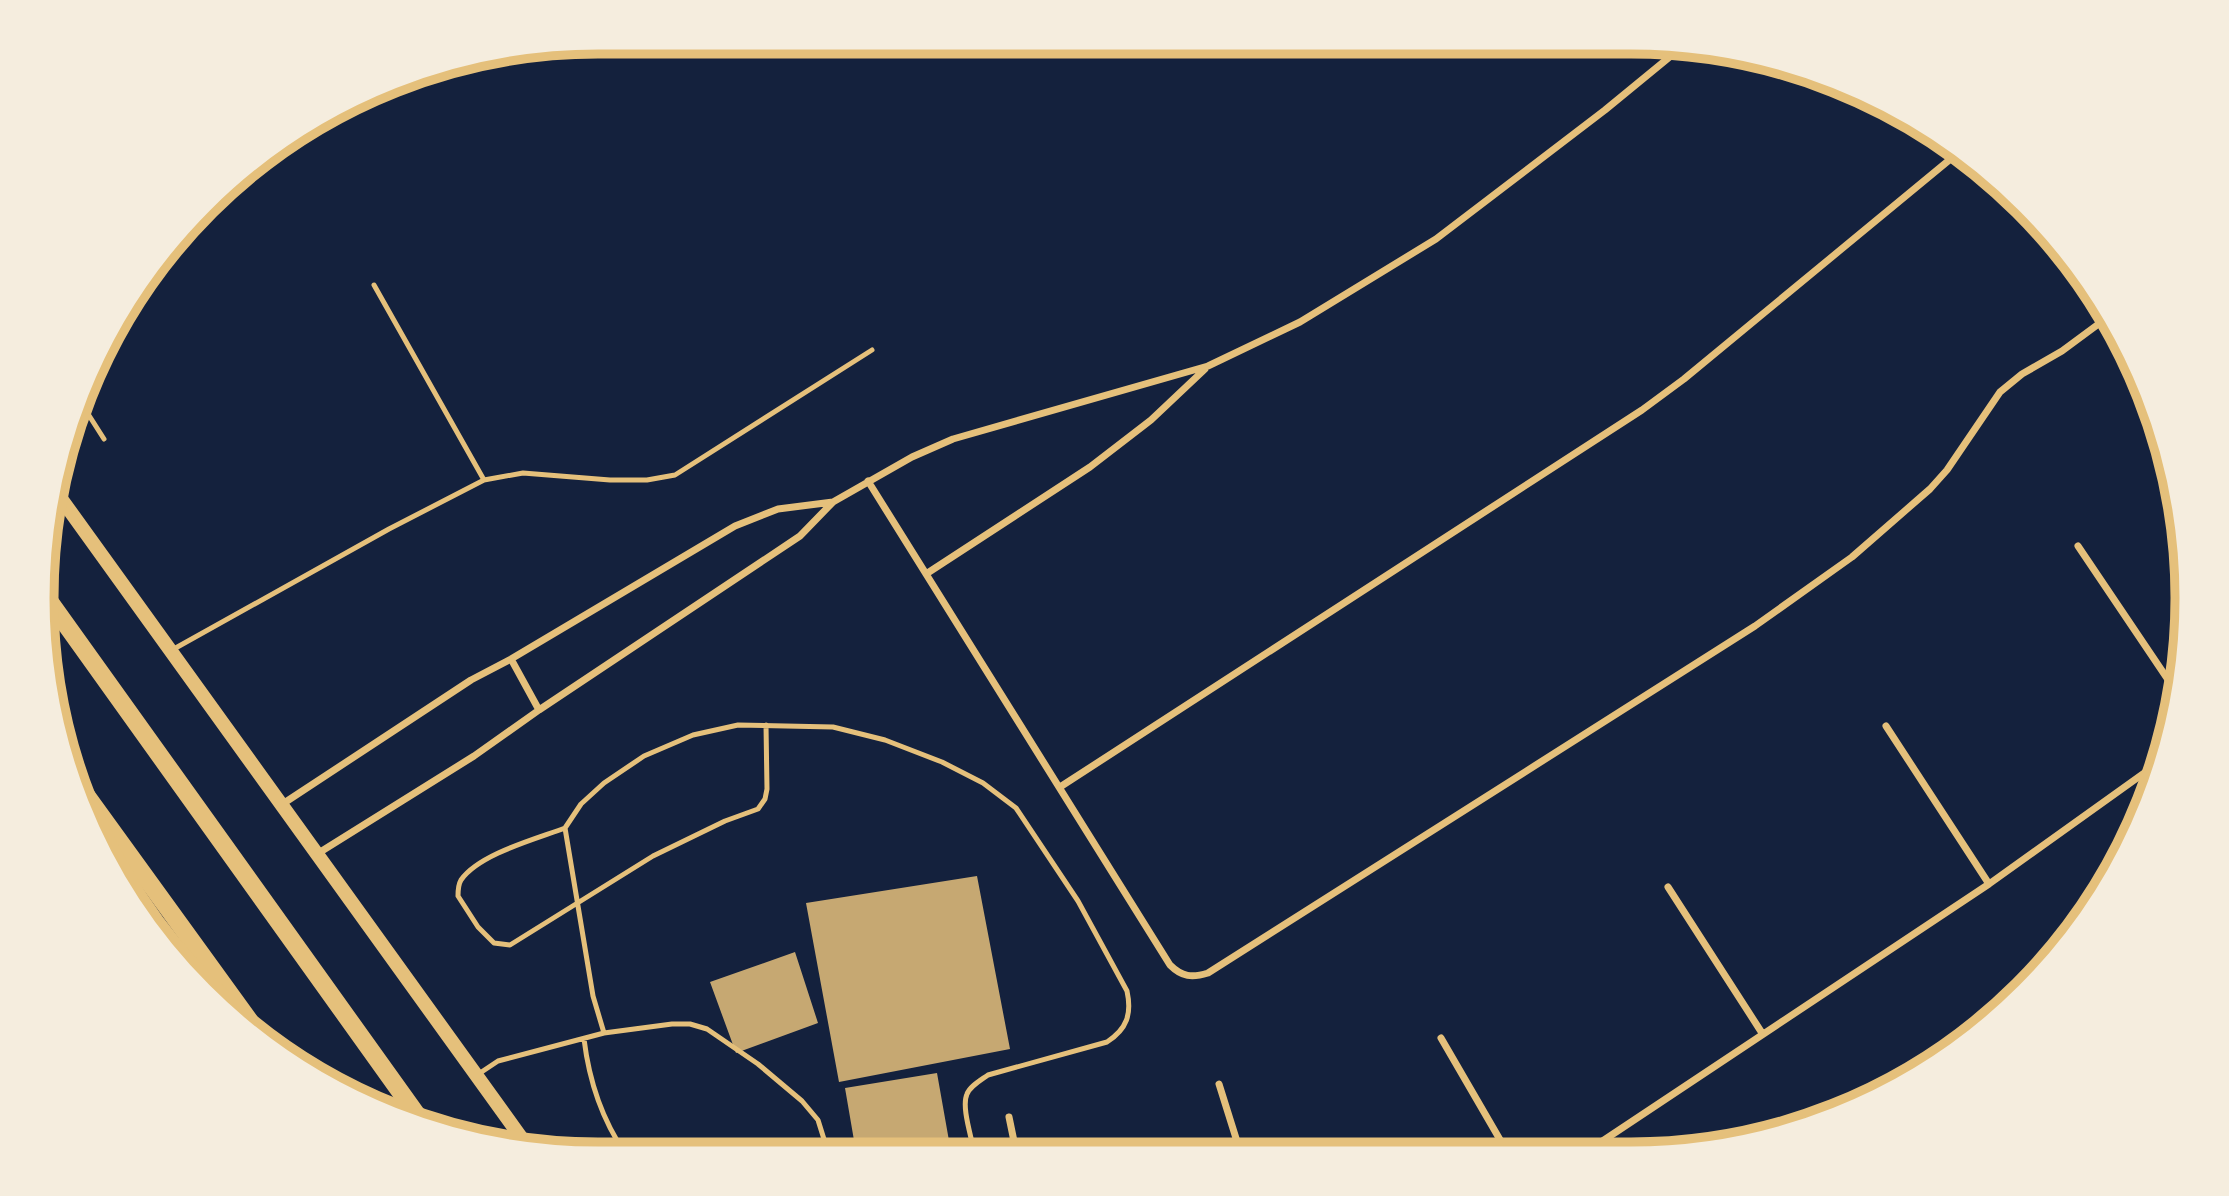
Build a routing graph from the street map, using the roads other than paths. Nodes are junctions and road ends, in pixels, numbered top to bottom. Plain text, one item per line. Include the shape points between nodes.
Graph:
1 (1671, 56) edge
2 (1951, 159) edge
3 (374, 285) dead end
4 (2100, 323) edge
5 (872, 351) dead end
6 (1208, 366) junction
7 (87, 412) edge
8 (104, 439) dead end
9 (484, 480) junction
10 (867, 481) junction
11 (63, 501) edge
12 (833, 502) junction
13 (2078, 546) dead end
14 (926, 574) junction
15 (54, 608) edge
16 (171, 651) junction
17 (511, 659) junction
18 (2168, 680) edge
19 (539, 710) junction
20 (766, 726) junction
21 (1886, 726) dead end
22 (2146, 771) edge
23 (1060, 787) junction
24 (281, 805) junction
25 (99, 813) edge
26 (565, 828) junction
27 (317, 854) junction
28 (1989, 884) junction
29 (1668, 887) dead end
30 (578, 902) junction
31 (240, 1008) edge
32 (604, 1033) junction
33 (1762, 1034) junction
34 (1441, 1038) dead end
35 (584, 1039) junction
36 (476, 1076) junction
37 (1219, 1084) dead end
38 (413, 1109) edge
39 (1009, 1117) dead end
40 (520, 1136) edge
41 (619, 1142) edge
42 (825, 1142) edge
43 (972, 1142) edge
44 (1014, 1142) edge
45 (1237, 1142) edge
46 (1501, 1142) edge
47 (1601, 1142) edge

1 - 6 street via 1436,239 1300,323
2 - 23 street via 1642,410
3 - 9 lane
4 - 23 street via 2000,392 1930,489 1852,557 1755,626 1208,973 1186,976 1170,965
5 - 9 lane via 675,475 622,480 523,473
6 - 10 street via 953,439
6 - 14 street via 1151,420 1090,467
7 - 8 lane
9 - 16 lane
10 - 12 street
10 - 14 street
11 - 16 main road
12 - 17 street via 778,509 735,526
12 - 19 street via 800,536
13 - 18 street
14 - 23 street
15 - 38 main road
16 - 24 main road
17 - 19 street
17 - 24 street via 471,680
19 - 27 street
20 - 26 lane via 738,725 693,735 643,756 604,783
20 - 30 lane via 767,789 758,809 653,856
20 - 43 lane via 833,727 885,740 983,783 1016,808 1078,901 1127,991 1128,1021 1107,1042 988,1075 975,1084 965,1107
21 - 28 street
22 - 28 street
24 - 27 main road
25 - 31 main road
26 - 30 lane
26 - 30 lane via 473,867 459,883 458,897 494,943 510,945
27 - 36 main road
28 - 33 street
29 - 33 street
30 - 32 lane via 593,996
32 - 35 lane
32 - 42 lane via 672,1024 707,1029 802,1101 818,1120
33 - 47 street
34 - 46 street
35 - 36 lane via 498,1061
35 - 41 lane via 589,1075
36 - 40 main road
37 - 45 street
39 - 44 street

